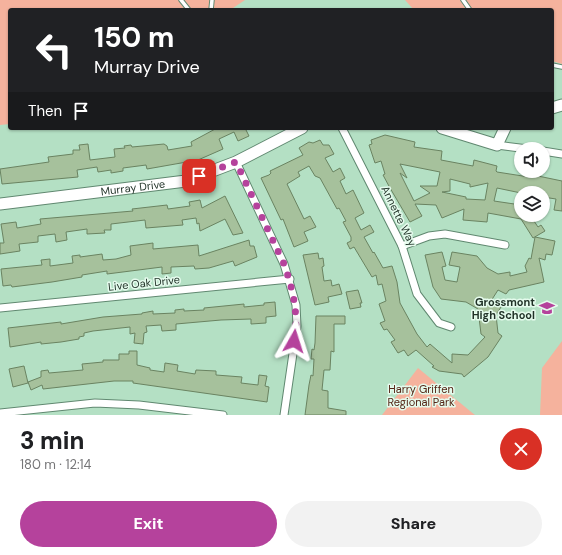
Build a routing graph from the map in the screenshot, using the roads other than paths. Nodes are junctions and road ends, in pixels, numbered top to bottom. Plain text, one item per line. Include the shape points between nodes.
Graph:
1 (181, 0) edge
2 (187, 8) edge
3 (298, 130) edge
4 (343, 130) edge
5 (448, 130) edge
6 (504, 130) edge
7 (497, 145) junction
8 (514, 147) edge
9 (550, 152) edge
10 (562, 154) edge
11 (236, 162) junction
12 (0, 204) edge
13 (505, 245) dead end
14 (402, 246) junction
15 (290, 279) junction
16 (0, 308) edge
17 (451, 327) dead end
18 (0, 414) edge
19 (223, 415) edge
20 (284, 415) edge

1 - 2 lane
3 - 11 street, Murray Drive
4 - 14 street, Annette Way
5 - 7 street
6 - 7 street
7 - 8 street
9 - 10 street
11 - 12 street, Murray Drive via 186,181
11 - 15 street
13 - 14 street via 445,234 429,236
14 - 17 street, Annette Way via 417,294 423,304 439,322
15 - 16 street, Live Oak Drive
15 - 20 street via 296,304 297,326
18 - 19 street via 95,403 139,405

